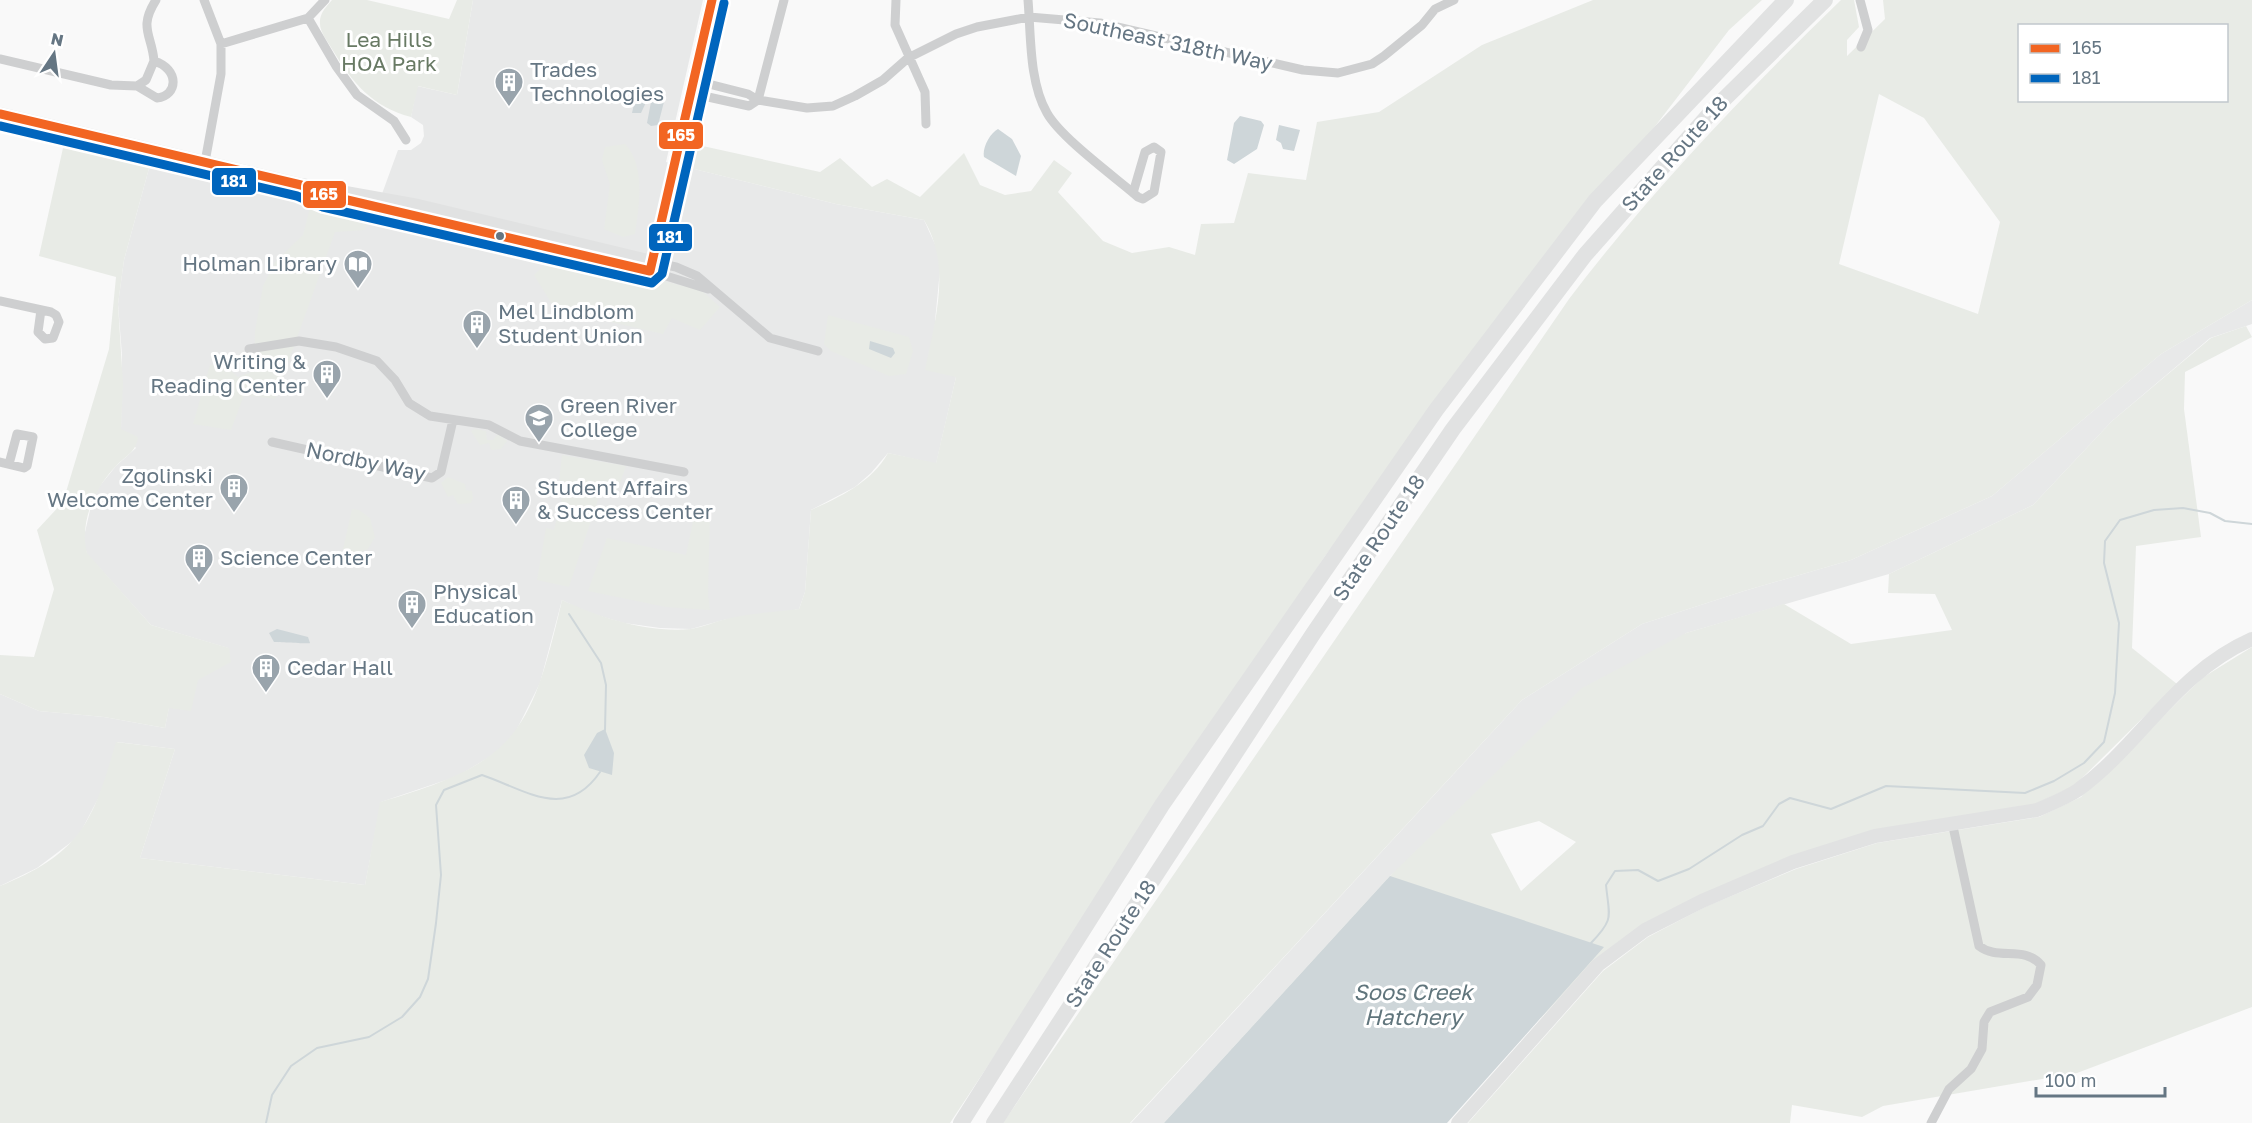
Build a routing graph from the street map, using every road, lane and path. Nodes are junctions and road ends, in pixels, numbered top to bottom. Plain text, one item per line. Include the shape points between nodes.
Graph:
1 (156, 0) edge
2 (204, 0) edge
3 (325, 0) edge
4 (712, 0) edge
5 (784, 0) edge
6 (896, 0) edge
7 (1028, 0) edge
8 (1454, 0) edge
9 (1786, 0) edge
10 (1824, 0) edge
11 (1861, 3) edge
12 (1432, 4) edge
13 (1029, 17) junction
14 (308, 18) junction
15 (221, 44) junction
16 (1861, 47) dead end
17 (908, 58) junction
18 (0, 59) edge
19 (154, 61) junction
20 (137, 86) junction
21 (691, 87) junction
22 (758, 100) junction
23 (0, 114) edge
24 (926, 124) dead end
25 (406, 140) dead end
26 (205, 162) junction
27 (1133, 193) junction
28 (651, 266) junction
29 (0, 301) edge
30 (41, 310) dead end
31 (249, 349) dead end
32 (818, 351) dead end
33 (453, 420) junction
34 (272, 442) dead end
35 (684, 472) dead end
36 (2252, 639) edge
37 (1952, 822) junction
38 (961, 1123) edge
39 (994, 1123) edge
40 (1458, 1123) edge
41 (1931, 1123) edge

1 - 19 street via 147,23
2 - 15 street
3 - 14 street
4 - 21 main road
5 - 22 street
6 - 17 street via 894,22
7 - 13 street
8 - 12 street
9 - 38 highway, State Route 18 via 1595,201 1449,392 1162,806
10 - 39 highway, State Route 18 via 1714,109 1592,246 1453,429 1313,634
11 - 16 street via 1868,30
12 - 13 street, Southeast 318th Way via 1422,25 1384,56 1372,64 1338,73 1303,70 1100,24
13 - 17 street, Southeast 318th Way via 967,30
13 - 27 street via 1037,86 1047,113 1066,135
14 - 15 street
14 - 25 street via 357,94 394,121
15 - 26 street via 219,93
17 - 22 street, Southeast 318th Way via 883,80 833,106 807,108
17 - 24 street via 925,92
18 - 20 street via 111,85
19 - 20 street via 146,80
19 - 20 street via 171,70 170,89 157,98
21 - 22 street, Southeast 318th Way via 749,106
21 - 28 main road
23 - 26 main road
26 - 28 main road via 418,206
27 - 27 street via 1143,199 1154,192 1162,156 1154,147 1144,152
28 - 32 street via 713,291 770,338
29 - 30 street
31 - 33 street via 298,341 363,356 386,369 413,408
33 - 34 street, Nordby Way via 441,472 432,478
33 - 35 street via 489,425 520,441
36 - 37 main road via 2197,672 2077,791 2037,810
37 - 40 main road via 1875,836 1793,862 1645,930 1598,965
37 - 41 street via 1979,946 1997,954 2019,952 2041,964 2037,985 2028,997 1990,1012 1984,1022 1982,1049 1971,1069 1949,1089

